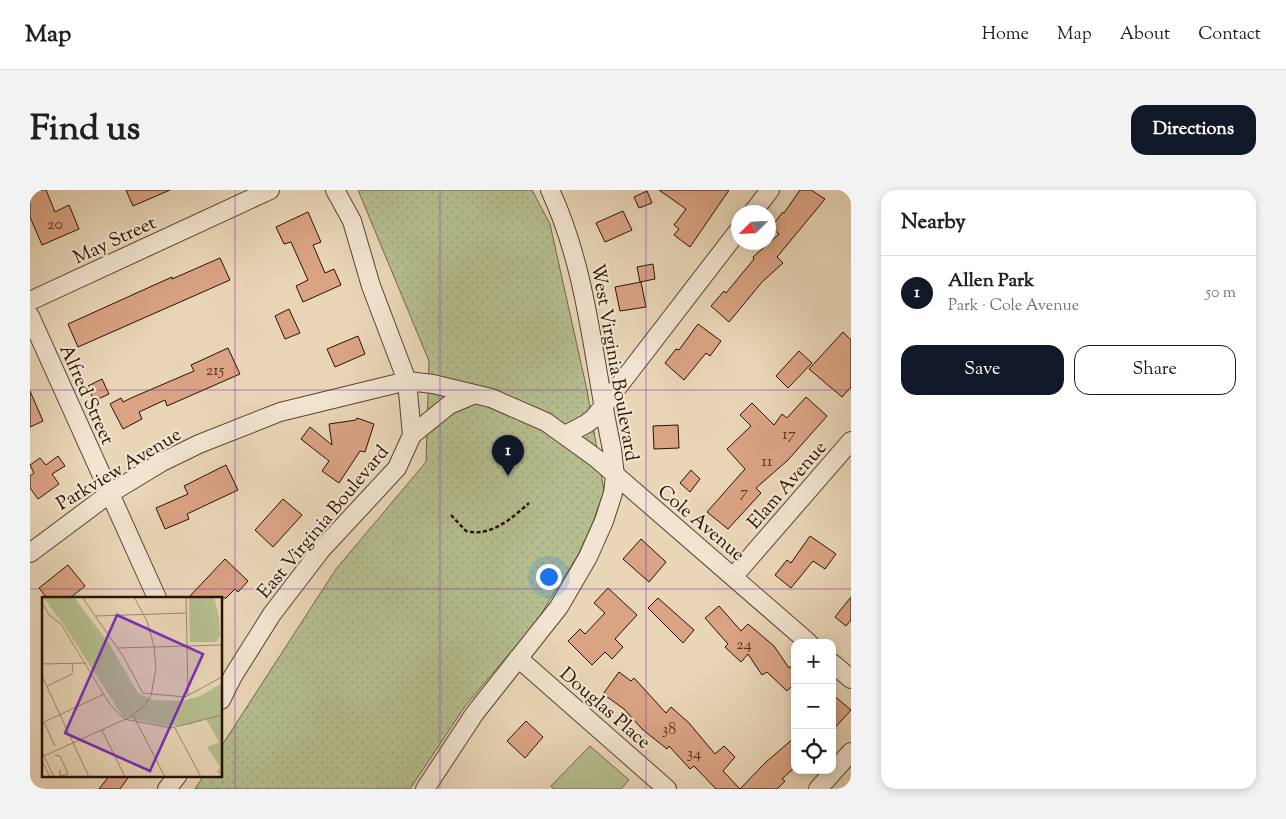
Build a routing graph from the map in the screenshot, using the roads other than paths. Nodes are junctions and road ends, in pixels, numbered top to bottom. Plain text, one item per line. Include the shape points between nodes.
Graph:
1 (270, 190) edge
2 (335, 190) edge
3 (550, 190) edge
4 (770, 190) edge
5 (758, 205) edge
6 (731, 240) edge
7 (30, 301) edge
8 (30, 316) edge
9 (407, 381) junction
10 (475, 394) junction
11 (604, 405) junction
12 (412, 434) junction
13 (565, 435) junction
14 (851, 441) edge
15 (615, 476) junction
16 (109, 494) junction
17 (30, 553) edge
18 (733, 577) junction
19 (156, 597) edge
20 (804, 639) edge
21 (518, 658) junction
22 (836, 666) edge
23 (851, 679) edge
24 (222, 698) edge
25 (851, 752) edge
26 (177, 776) edge
27 (167, 789) edge
28 (425, 789) edge
29 (667, 789) edge
30 (818, 789) edge

1 - 7 street, May Street
2 - 9 street, East Virginia Boulevard via 354,229 371,286
3 - 11 street, West Virginia Boulevard via 576,261
4 - 5 street
6 - 11 street
8 - 16 street, Alfred Street
9 - 10 street, Cole Avenue
9 - 12 street, East Virginia Boulevard
9 - 16 street, Parkview Avenue via 290,409 236,428 162,462
10 - 12 street via 449,405
10 - 13 street, Cole Avenue via 520,410
11 - 13 street via 586,424
11 - 15 street, West Virginia Boulevard
12 - 24 street, East Virginia Boulevard via 398,468 321,550 272,614
13 - 15 street, Cole Avenue
14 - 18 street, Elam Avenue
15 - 18 street, Cole Avenue
15 - 21 street, West Virginia Boulevard via 604,521 588,557 559,607
16 - 17 street, Parkview Avenue
16 - 19 street, Alfred Street
18 - 20 street, Cole Avenue
21 - 28 street, West Virginia Boulevard via 474,713
21 - 29 street, Douglas Place
22 - 23 street
25 - 30 street
26 - 27 street

